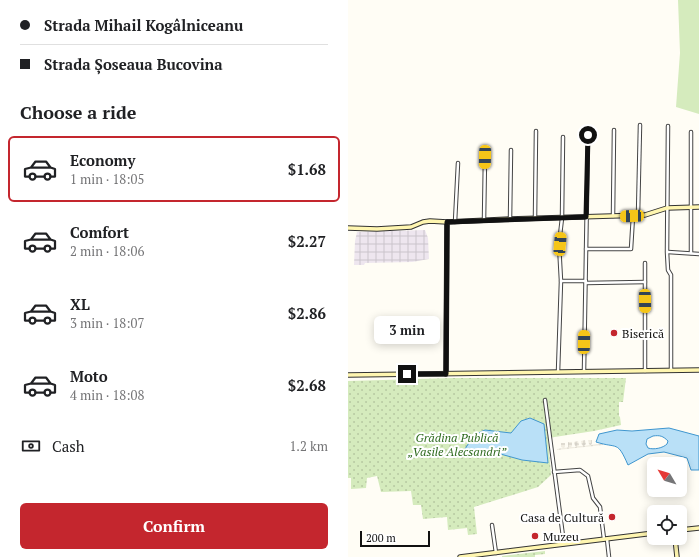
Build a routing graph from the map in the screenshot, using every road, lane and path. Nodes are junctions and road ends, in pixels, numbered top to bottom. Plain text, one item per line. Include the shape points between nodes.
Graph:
1 (640, 125) dead end
2 (668, 126) dead end
3 (614, 130) dead end
4 (536, 131) dead end
5 (691, 132) dead end
6 (588, 135) dead end
7 (563, 137) dead end
8 (511, 150) dead end
9 (485, 157) dead end
10 (458, 163) dead end
11 (690, 207) junction
12 (699, 207) edge
13 (668, 208) junction
14 (613, 216) junction
15 (632, 216) junction
16 (638, 216) junction
17 (586, 217) junction
18 (562, 218) junction
19 (510, 219) junction
20 (535, 219) junction
21 (484, 221) junction
22 (447, 222) junction
23 (455, 222) junction
24 (348, 228) edge
25 (586, 249) junction
26 (667, 252) junction
27 (691, 253) junction
28 (699, 254) edge
29 (645, 263) dead end
30 (561, 281) junction
31 (586, 282) junction
32 (645, 282) junction
33 (699, 370) edge
34 (671, 371) junction
35 (558, 372) junction
36 (584, 372) junction
37 (645, 372) junction
38 (446, 374) junction
39 (348, 375) edge
40 (545, 400) dead end
41 (554, 472) junction
42 (492, 525) dead end
43 (699, 528) edge
44 (687, 529) edge
45 (647, 534) edge
46 (606, 539) junction
47 (564, 544) junction
48 (676, 545) edge
49 (496, 553) junction
50 (460, 557) edge
51 (609, 557) edge
52 (677, 557) edge

1 - 16 street
2 - 13 street
3 - 14 street
4 - 20 street
5 - 11 street
6 - 17 street
7 - 18 street
8 - 19 street
9 - 21 street
10 - 23 street
11 - 12 main road
11 - 13 main road
11 - 27 street
13 - 16 main road
13 - 26 street
14 - 15 main road
14 - 17 main road
15 - 16 main road
15 - 25 street via 630,250
17 - 18 main road
17 - 25 street
18 - 20 main road
18 - 30 street
19 - 20 main road
19 - 21 main road
21 - 23 main road
22 - 23 main road
22 - 24 main road via 430,221 411,227
22 - 38 main road
25 - 31 street
26 - 27 street
26 - 34 street via 668,270 671,275
27 - 28 street
29 - 32 street
30 - 31 street
30 - 35 street
31 - 32 street
31 - 36 street
32 - 37 street
33 - 34 main road
34 - 37 main road
35 - 36 main road
35 - 38 main road
36 - 37 main road
38 - 39 main road
40 - 41 street
41 - 46 street via 580,470 588,476 593,498 600,507
41 - 47 street
42 - 49 street
43 - 44 main road
45 - 46 main road
46 - 47 main road
46 - 51 street
47 - 49 main road
48 - 52 main road
49 - 50 main road

